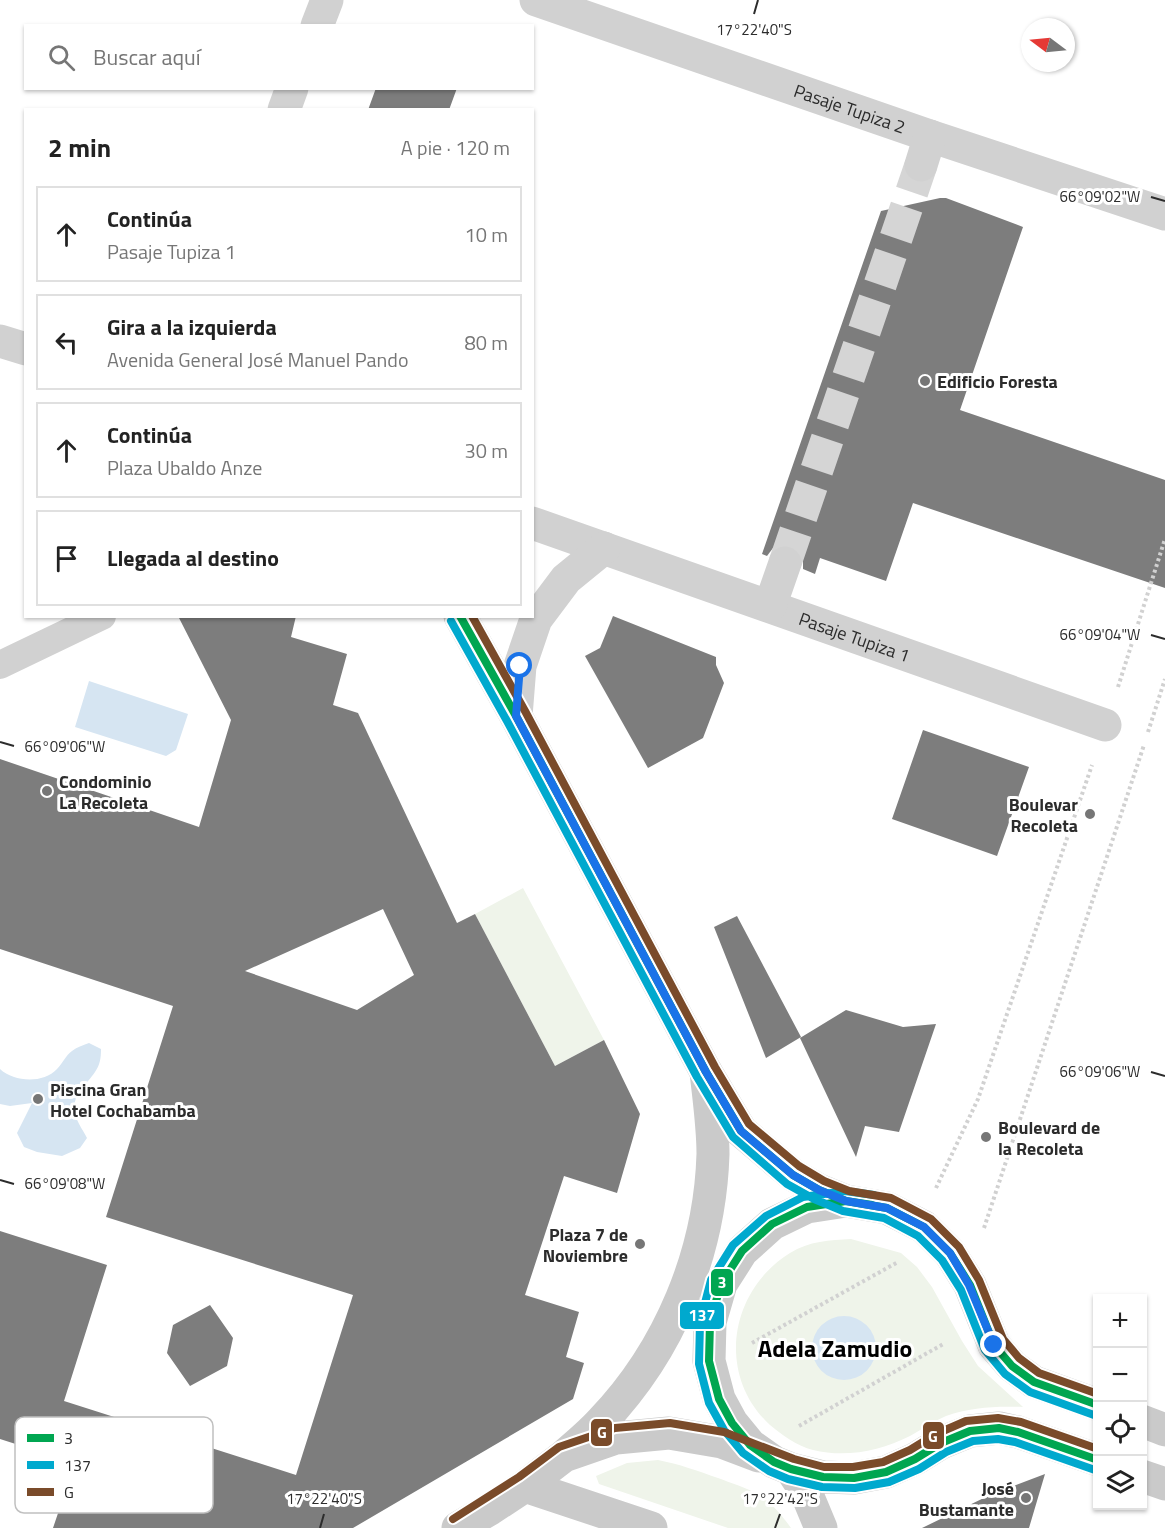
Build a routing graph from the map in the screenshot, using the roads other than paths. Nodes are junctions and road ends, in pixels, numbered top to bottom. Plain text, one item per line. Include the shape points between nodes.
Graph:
1 (327, 0) edge
2 (536, 0) edge
3 (318, 24) edge
4 (291, 90) edge
5 (285, 108) edge
6 (1165, 214) edge
7 (0, 341) edge
8 (24, 348) edge
9 (534, 524) edge
10 (604, 548) junction
11 (785, 562) tunnel mouth
12 (770, 606) junction
13 (98, 618) edge
14 (461, 618) edge
15 (0, 665) edge
16 (516, 716) junction
17 (1105, 725) road end
18 (706, 1072) junction
19 (846, 1201) junction
20 (1093, 1403) edge
21 (1147, 1423) edge
22 (1165, 1430) edge
23 (564, 1456) junction
24 (1093, 1458) edge
25 (783, 1465) junction
26 (1147, 1477) edge
27 (1165, 1484) edge
28 (525, 1486) junction
29 (458, 1528) edge
30 (651, 1528) edge
31 (821, 1528) edge

1 - 3 street
2 - 6 street, Pasaje Tupiza 2 via 925,150
4 - 5 street
7 - 8 street
9 - 10 street, Pasaje Tupiza 1
10 - 12 street, Pasaje Tupiza 1
10 - 16 street via 566,579 536,619 520,666
11 - 12 street
12 - 17 street, Pasaje Tupiza 1
13 - 15 lane
14 - 16 street
16 - 18 street
18 - 19 street via 741,1131 793,1175
18 - 23 main road via 713,1154 709,1195 702,1235 682,1298 668,1329 633,1385 601,1423
19 - 20 main road via 887,1208 924,1227 950,1253 969,1285 994,1345 1012,1366 1034,1382
19 - 25 main road via 807,1207 772,1224 742,1251 721,1284 710,1322 709,1361 719,1399 750,1445
21 - 22 main road
23 - 25 main road via 616,1438 669,1433 722,1442
23 - 28 main road
24 - 25 main road via 999,1428 970,1431 886,1472 854,1478 823,1477
25 - 31 main road via 806,1492
26 - 27 main road
28 - 29 main road
28 - 30 main road

